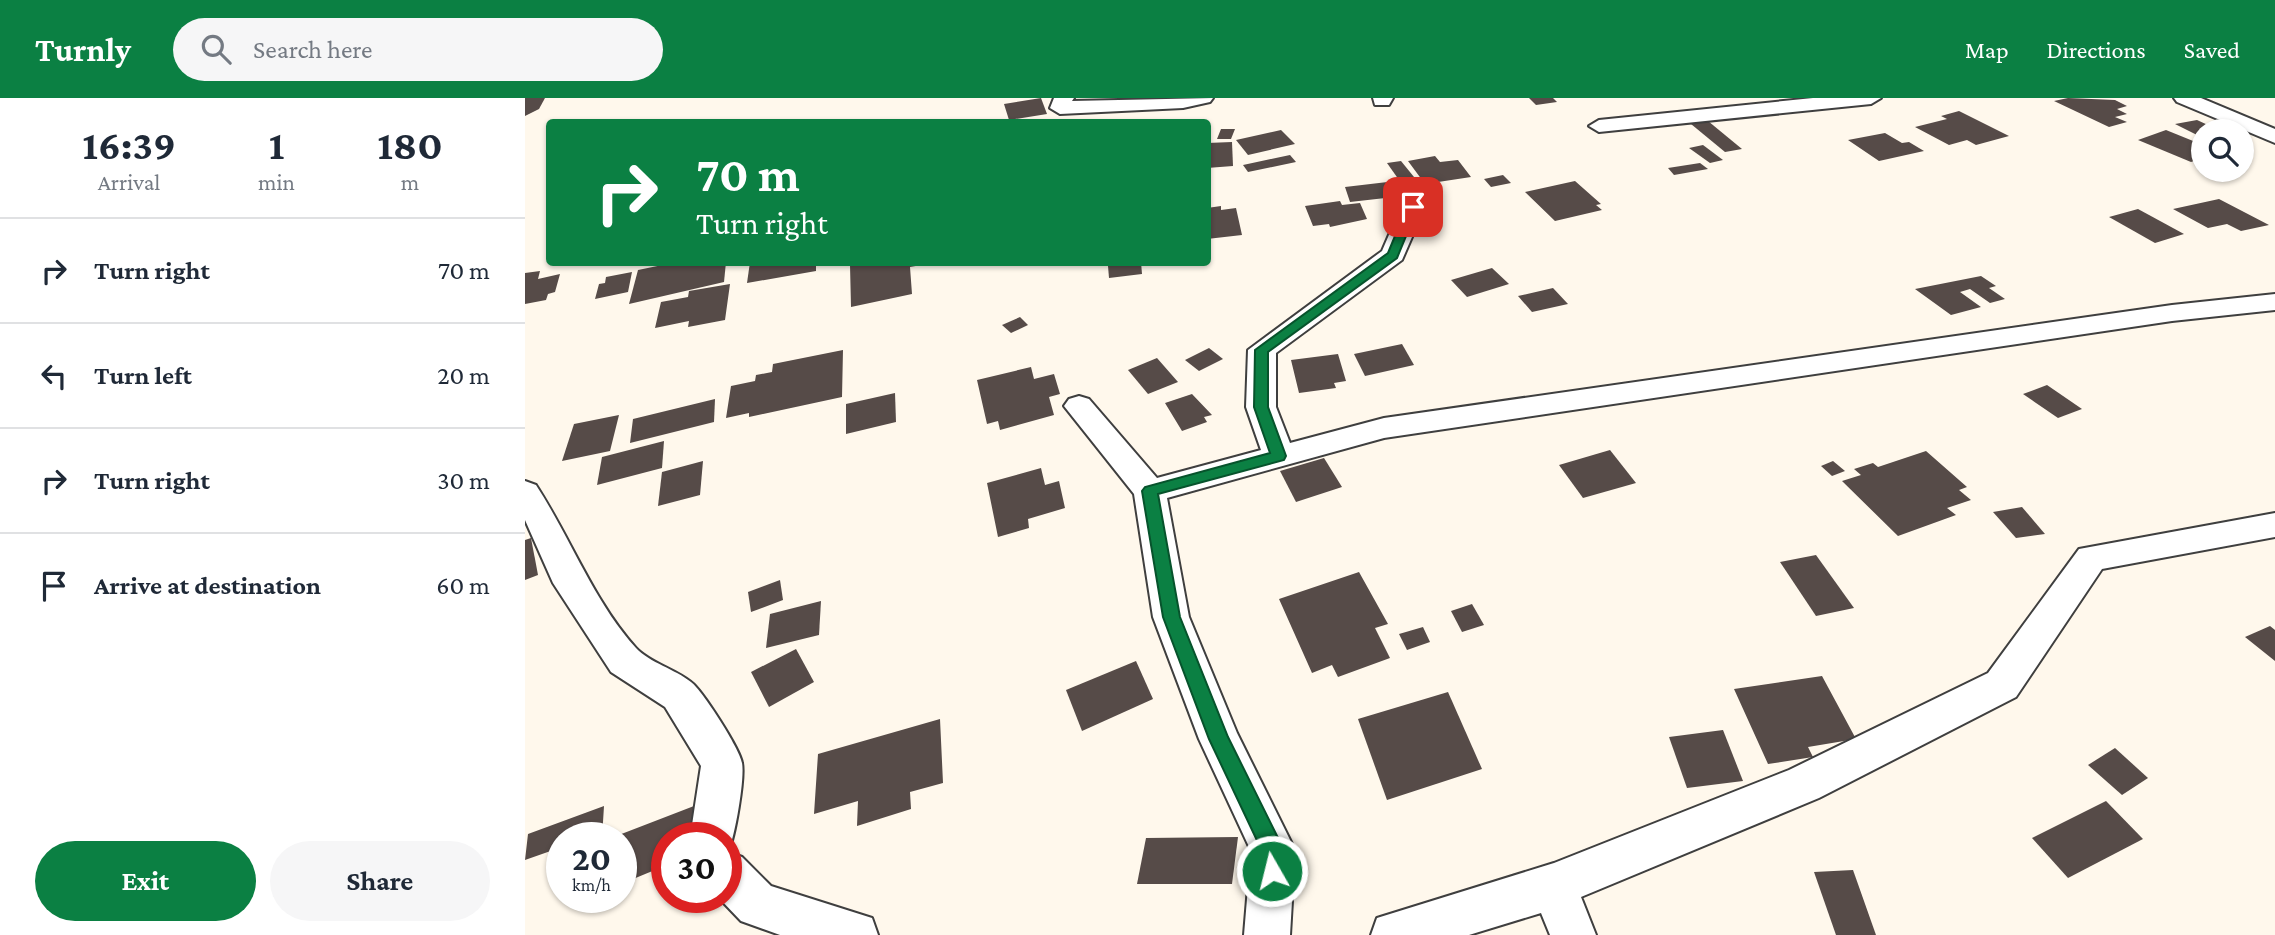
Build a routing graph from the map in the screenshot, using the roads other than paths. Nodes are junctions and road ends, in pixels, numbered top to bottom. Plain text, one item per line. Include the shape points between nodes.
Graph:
1 (1064, 98) edge
2 (1203, 98) edge
3 (1871, 98) edge
4 (2184, 98) edge
5 (1599, 126) dead end
6 (2275, 137) edge
7 (1413, 207) dead end
8 (2275, 302) edge
9 (1079, 406) dead end
10 (1279, 456) junction
11 (1150, 491) junction
12 (525, 493) edge
13 (2275, 525) edge
14 (714, 822) edge
15 (1554, 886) junction
16 (742, 890) edge
17 (855, 935) edge
18 (1267, 935) edge
19 (1394, 935) edge
20 (1573, 935) edge

1 - 2 street via 1060,108
3 - 5 street
4 - 6 street
7 - 10 street via 1393,255 1262,350 1261,407
8 - 10 street via 2172,313 1384,428
9 - 11 street
10 - 11 street
11 - 18 street via 1171,617 1219,739 1273,850
12 - 14 street via 565,573 624,661 679,695 722,763
13 - 15 street via 2091,558 2002,685 1804,784
15 - 19 street
15 - 20 street
16 - 17 street via 757,905

